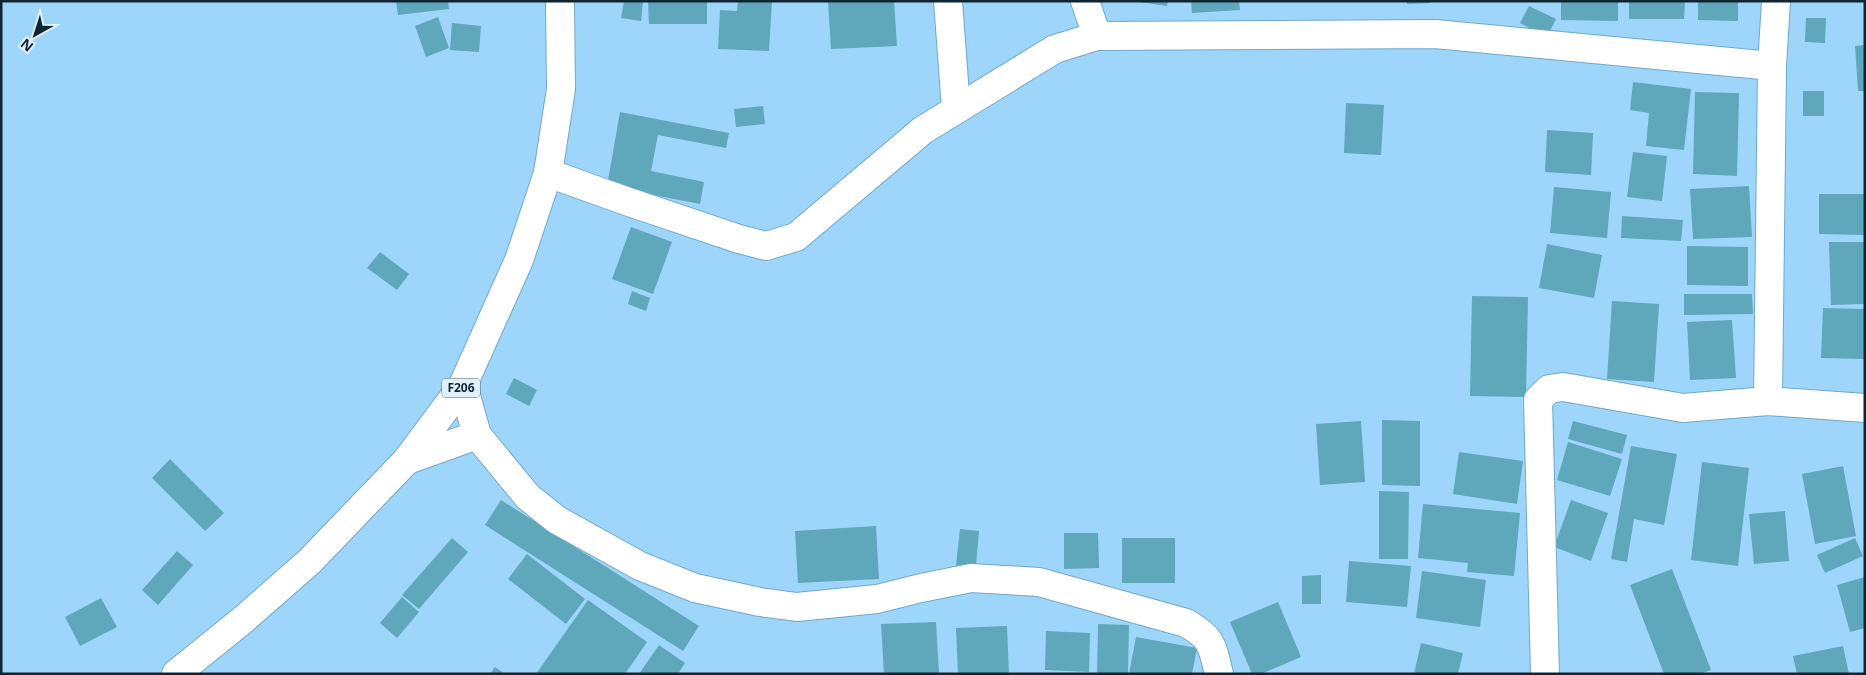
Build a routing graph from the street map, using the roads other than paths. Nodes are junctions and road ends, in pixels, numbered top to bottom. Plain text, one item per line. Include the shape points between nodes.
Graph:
1 (560, 1) edge
2 (948, 1) edge
3 (1085, 1) edge
4 (1776, 1) edge
5 (1097, 36) junction
6 (1772, 66) junction
7 (956, 109) junction
8 (548, 173) junction
9 (463, 384) junction
10 (1768, 401) junction
11 (1865, 408) edge
12 (477, 436) junction
13 (407, 460) junction
14 (176, 674) edge
15 (1219, 674) edge
16 (1546, 674) edge

1 - 8 street, F206 via 561,89
2 - 7 street
3 - 5 street
4 - 6 street
5 - 6 street via 1435,34
5 - 7 street via 1055,48
6 - 10 street
7 - 8 street via 923,130 796,237 766,246
8 - 9 street, F206 via 519,260
9 - 12 street
9 - 13 street, F206
10 - 11 street
10 - 16 street via 1683,408 1563,387 1549,389 1538,400
12 - 13 street
12 - 15 street via 528,498 557,520 640,566 695,588 797,607 878,599 971,578 1039,582 1186,623 1211,643
13 - 14 street, F206 via 310,562

